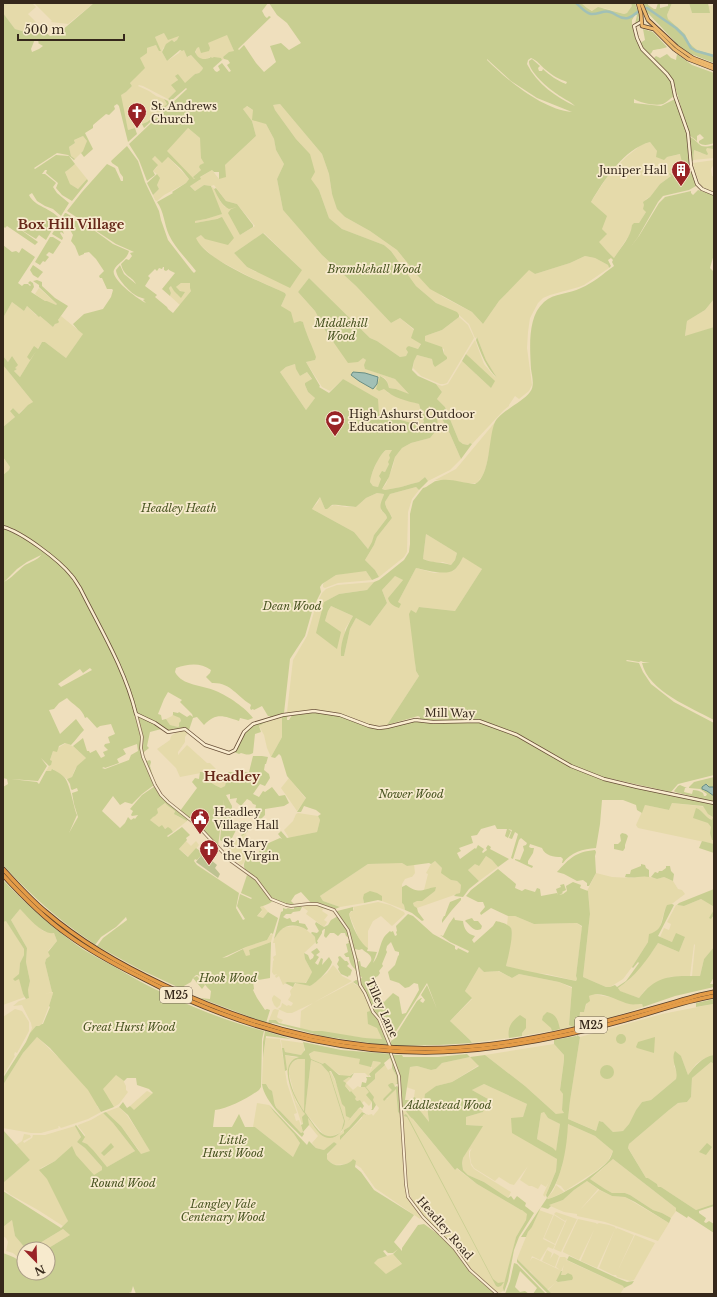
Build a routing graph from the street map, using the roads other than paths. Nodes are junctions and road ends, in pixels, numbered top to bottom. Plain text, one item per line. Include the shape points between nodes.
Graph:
1 (640, 4) edge
2 (642, 11) junction
3 (648, 20) junction
4 (641, 21) junction
5 (642, 26) junction
6 (647, 27) junction
7 (634, 29) junction
8 (714, 66) edge
9 (714, 69) edge
10 (714, 194) edge
11 (3, 527) edge
12 (136, 714) junction
13 (714, 803) edge
14 (3, 869) edge
15 (3, 875) edge
16 (714, 992) edge
17 (714, 996) edge
18 (390, 1046) dead end
19 (391, 1054) dead end
20 (400, 1090) joint
21 (496, 1294) edge

1 - 2 highway
2 - 3 highway
2 - 4 highway
3 - 4 highway
3 - 6 highway
3 - 8 highway via 684,53
4 - 5 highway
4 - 7 main road via 634,25
5 - 6 highway
5 - 7 main road via 636,26
6 - 9 highway via 654,29 685,57
7 - 10 main road via 642,49 672,81 688,133 691,166 697,184
11 - 12 main road via 28,540 72,576 123,673
12 - 13 main road, Mill Way via 168,732 185,729 206,745 229,753 235,750 250,725 286,714 314,710 340,714 379,728 415,720 479,721 517,735 571,766 604,779
12 - 18 street, Tilley Lane via 142,737 142,753 155,785 163,797 198,826 231,861 256,879 271,899 291,906 317,904 334,910 348,930 360,985 373,1012 379,1018
14 - 16 highway, M25 via 31,899 71,932 152,980 246,1019 340,1042 411,1049 495,1044 598,1024
15 - 17 highway, M25 via 33,906 68,935 159,987 245,1023 340,1046 407,1052 497,1048 600,1027
19 - 20 street, Tilley Lane via 399,1076
20 - 21 street, Headley Road via 408,1197 423,1217 454,1248 470,1270

